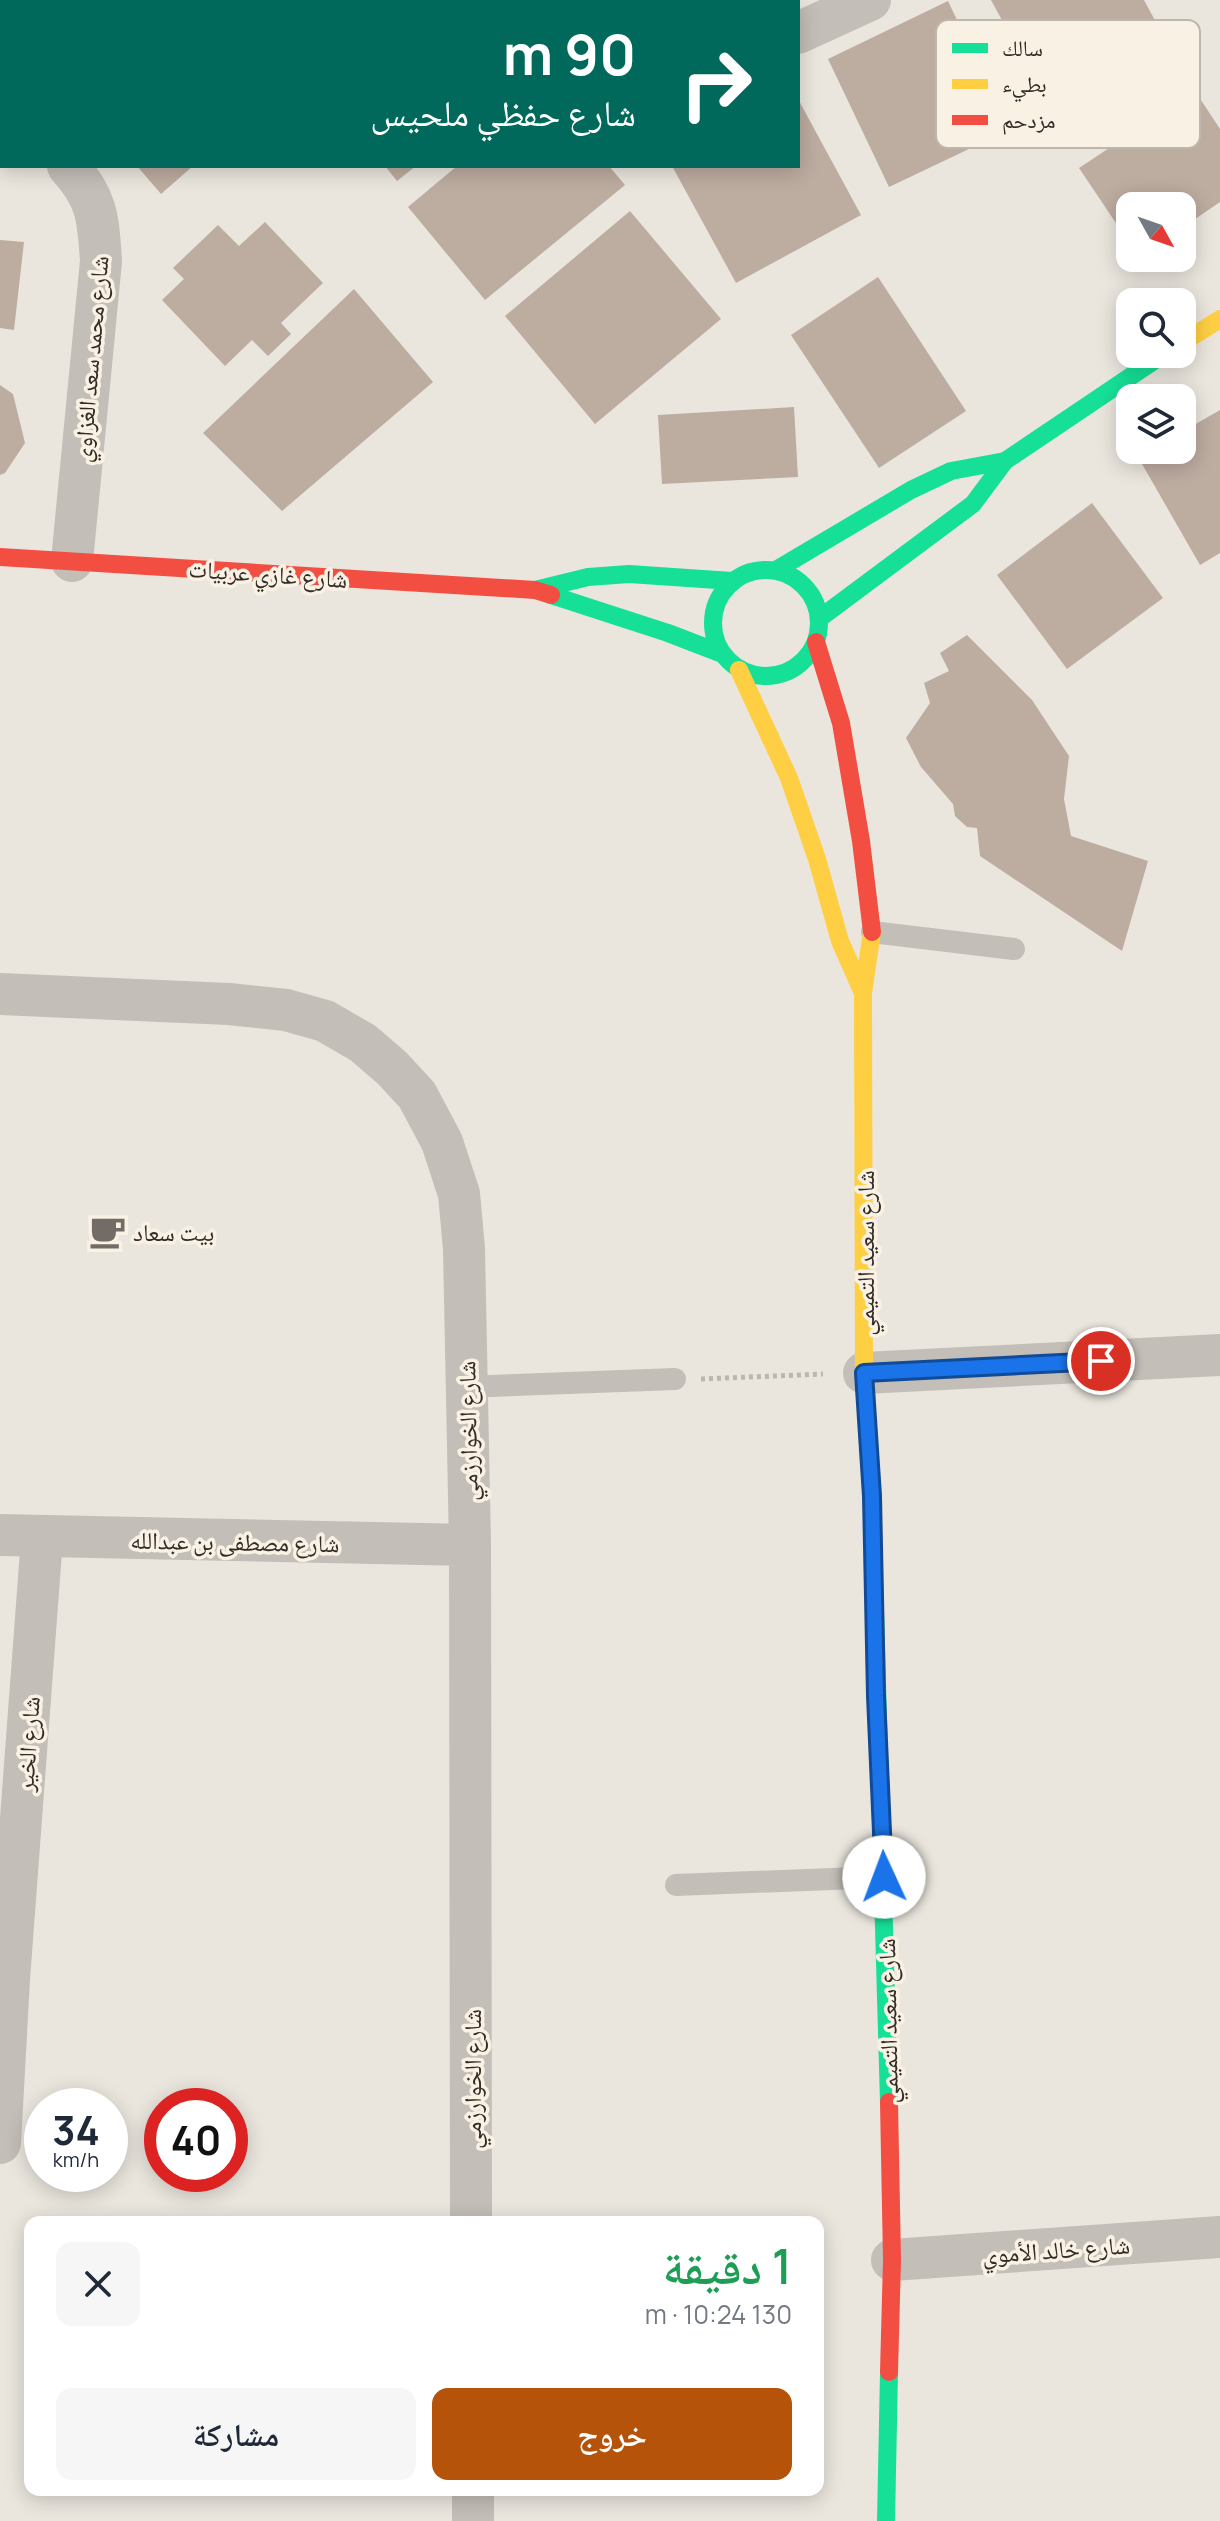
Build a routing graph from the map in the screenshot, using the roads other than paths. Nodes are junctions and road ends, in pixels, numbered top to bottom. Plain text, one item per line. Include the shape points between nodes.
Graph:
1 (870, 0) edge
2 (800, 32) edge
3 (70, 168) edge
4 (1220, 319) edge
5 (1196, 334) edge
6 (1143, 368) edge
7 (1005, 461) junction
8 (0, 557) edge
9 (72, 561) junction
10 (776, 570) junction
11 (732, 581) junction
12 (535, 590) junction
13 (820, 618) junction
14 (816, 642) junction
15 (720, 653) junction
16 (739, 670) junction
17 (872, 932) junction
18 (1014, 949) dead end
19 (863, 993) junction
20 (0, 994) edge
21 (1220, 1355) edge
22 (864, 1373) junction
23 (675, 1379) road end
24 (465, 1387) junction
25 (0, 1535) edge
26 (42, 1538) junction
27 (470, 1545) junction
28 (884, 1877) junction
29 (676, 1885) dead end
30 (4, 1978) edge
31 (0, 2143) edge
32 (471, 2216) edge
33 (1220, 2237) edge
34 (892, 2260) junction
35 (473, 2496) edge
36 (473, 2521) edge
37 (886, 2521) edge

1 - 2 street
3 - 9 street, شارع محمد سعد الغزاوي via 86,186 99,222 101,261
4 - 5 street
6 - 7 street
7 - 10 street via 951,471 911,490
7 - 13 street via 973,504
8 - 9 street, شارع غازي عربيات
9 - 12 street, شارع غازي عربيات
10 - 11 street via 753,570
10 - 13 street via 798,579 813,596
11 - 12 street, شارع غازي عربيات via 629,574
11 - 15 street via 713,614
12 - 15 street, شارع غازي عربيات
13 - 14 street
14 - 16 street via 793,670 757,676
14 - 17 street, شارع سعيد التميمي via 852,774
15 - 16 street
16 - 19 street, شارع سعيد التميمي via 789,778 840,941
17 - 18 lane
17 - 19 street, شارع سعيد التميمي
19 - 22 street, شارع سعيد التميمي
20 - 24 street, شارع الخوارزمي via 286,1010 325,1021 363,1043 417,1095 442,1142 459,1194
21 - 22 street
22 - 28 street, شارع سعيد التميمي
23 - 24 lane
24 - 27 street, شارع الخوارزمي
25 - 26 street, شارع مصطفى بن عبدالله
26 - 27 street, شارع مصطفى بن عبدالله
26 - 30 street, شارع الخير
27 - 32 street, شارع الخوارزمي
28 - 29 lane
28 - 34 street, شارع سعيد التميمي
30 - 31 street, شارع الخير
33 - 34 street, شارع خالد الأموي
34 - 37 street, شارع سعيد التميمي
35 - 36 street

